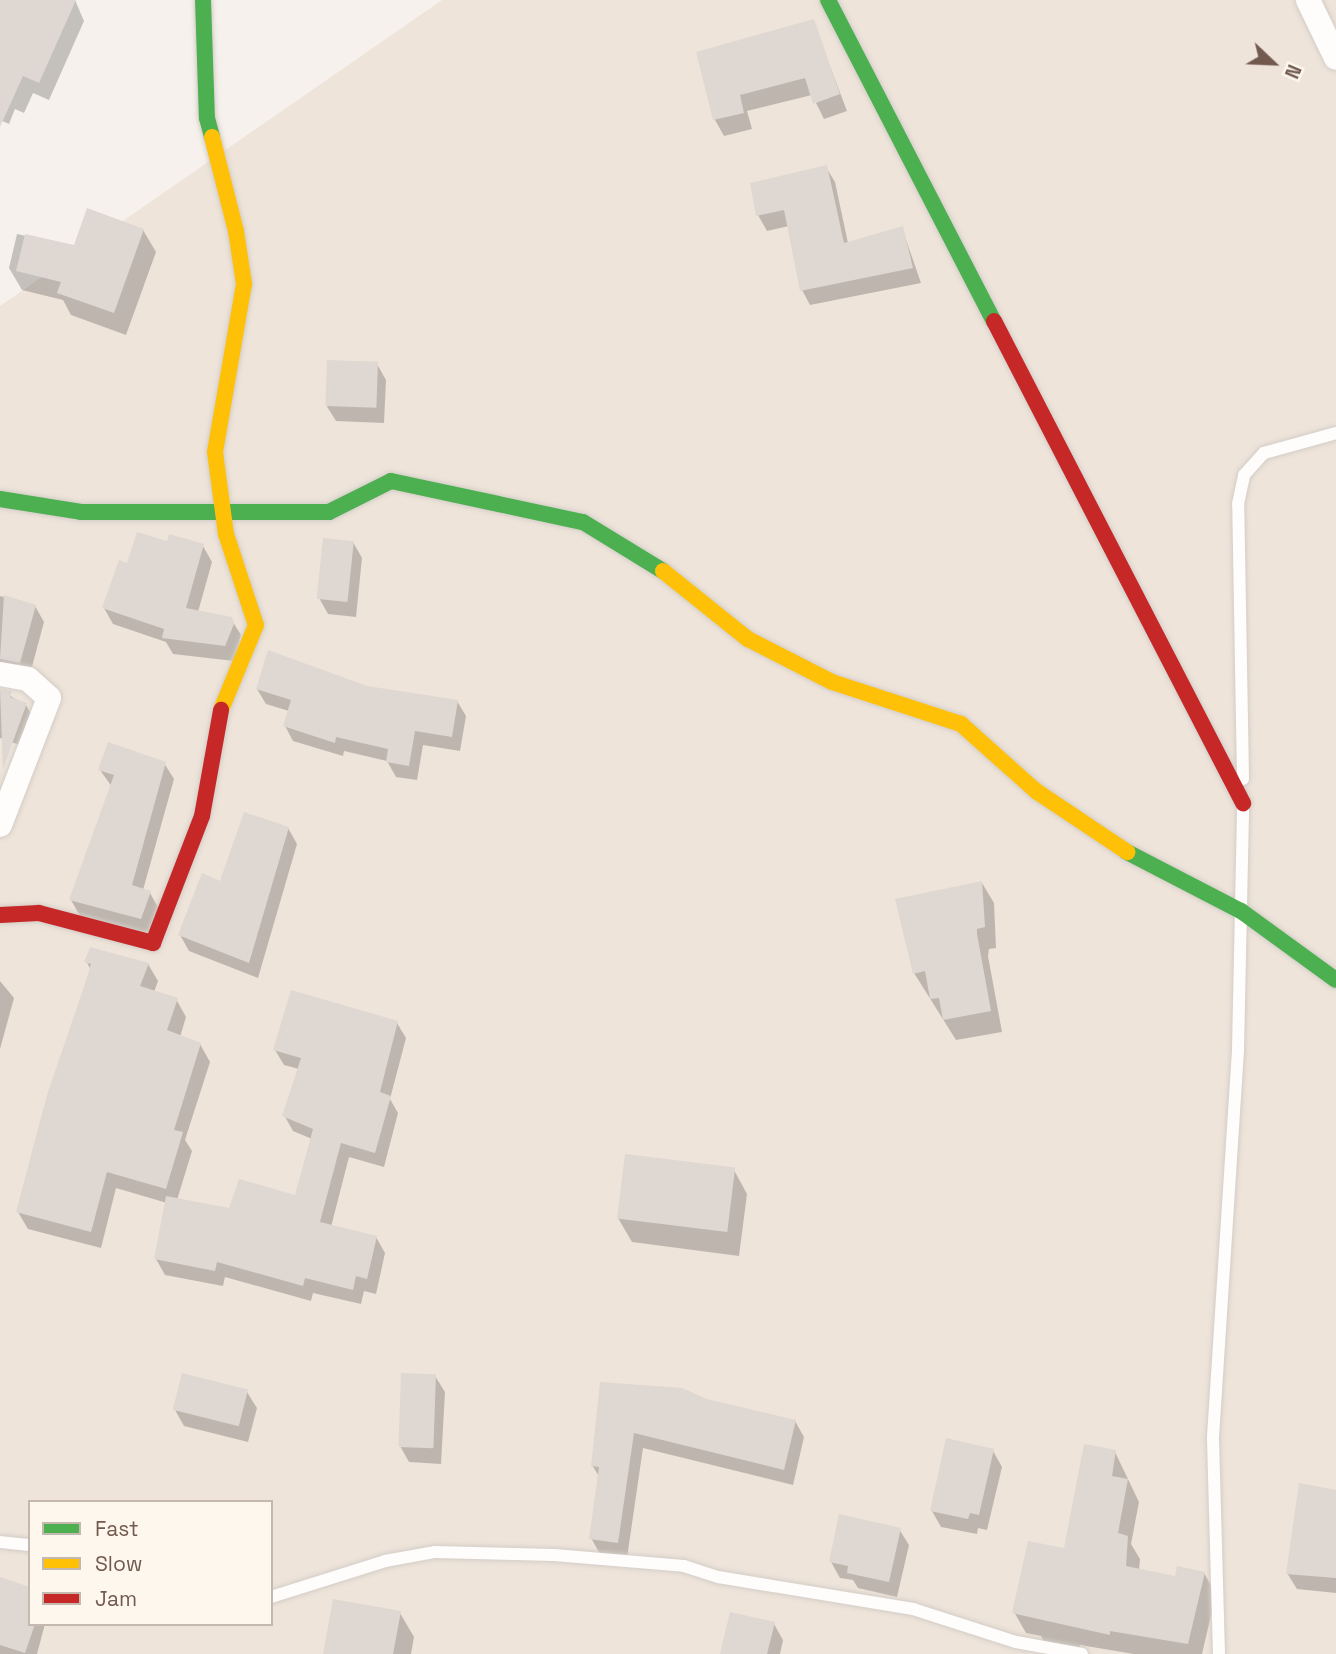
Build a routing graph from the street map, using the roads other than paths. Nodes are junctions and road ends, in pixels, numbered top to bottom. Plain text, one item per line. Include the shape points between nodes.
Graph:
1 (203, 0) edge
2 (828, 0) edge
3 (1308, 0) edge
4 (1336, 58) edge
5 (1336, 433) edge
6 (0, 499) edge
7 (223, 512) junction
8 (0, 674) edge
9 (1243, 803) junction
10 (0, 825) edge
11 (1241, 911) junction
12 (0, 915) edge
13 (1336, 980) edge
14 (0, 1542) edge
15 (28, 1545) edge
16 (273, 1596) edge
17 (1082, 1654) edge
18 (1219, 1654) edge

1 - 7 street via 207,118 236,231 244,284 215,452
2 - 9 street
3 - 4 street
5 - 9 lane via 1264,453 1244,475 1238,504
6 - 7 street via 81,512
7 - 11 street via 328,512 391,481 583,522 646,558 748,639 832,682 961,724 1036,791 1145,864
7 - 12 street via 256,625 222,704 202,816 153,943 39,913
8 - 10 street via 28,679 49,698
9 - 11 lane
11 - 13 street
11 - 18 lane via 1231,1194 1213,1437
14 - 15 lane
16 - 17 lane via 385,1561 435,1552 554,1555 684,1566 718,1577 913,1609 1016,1642

